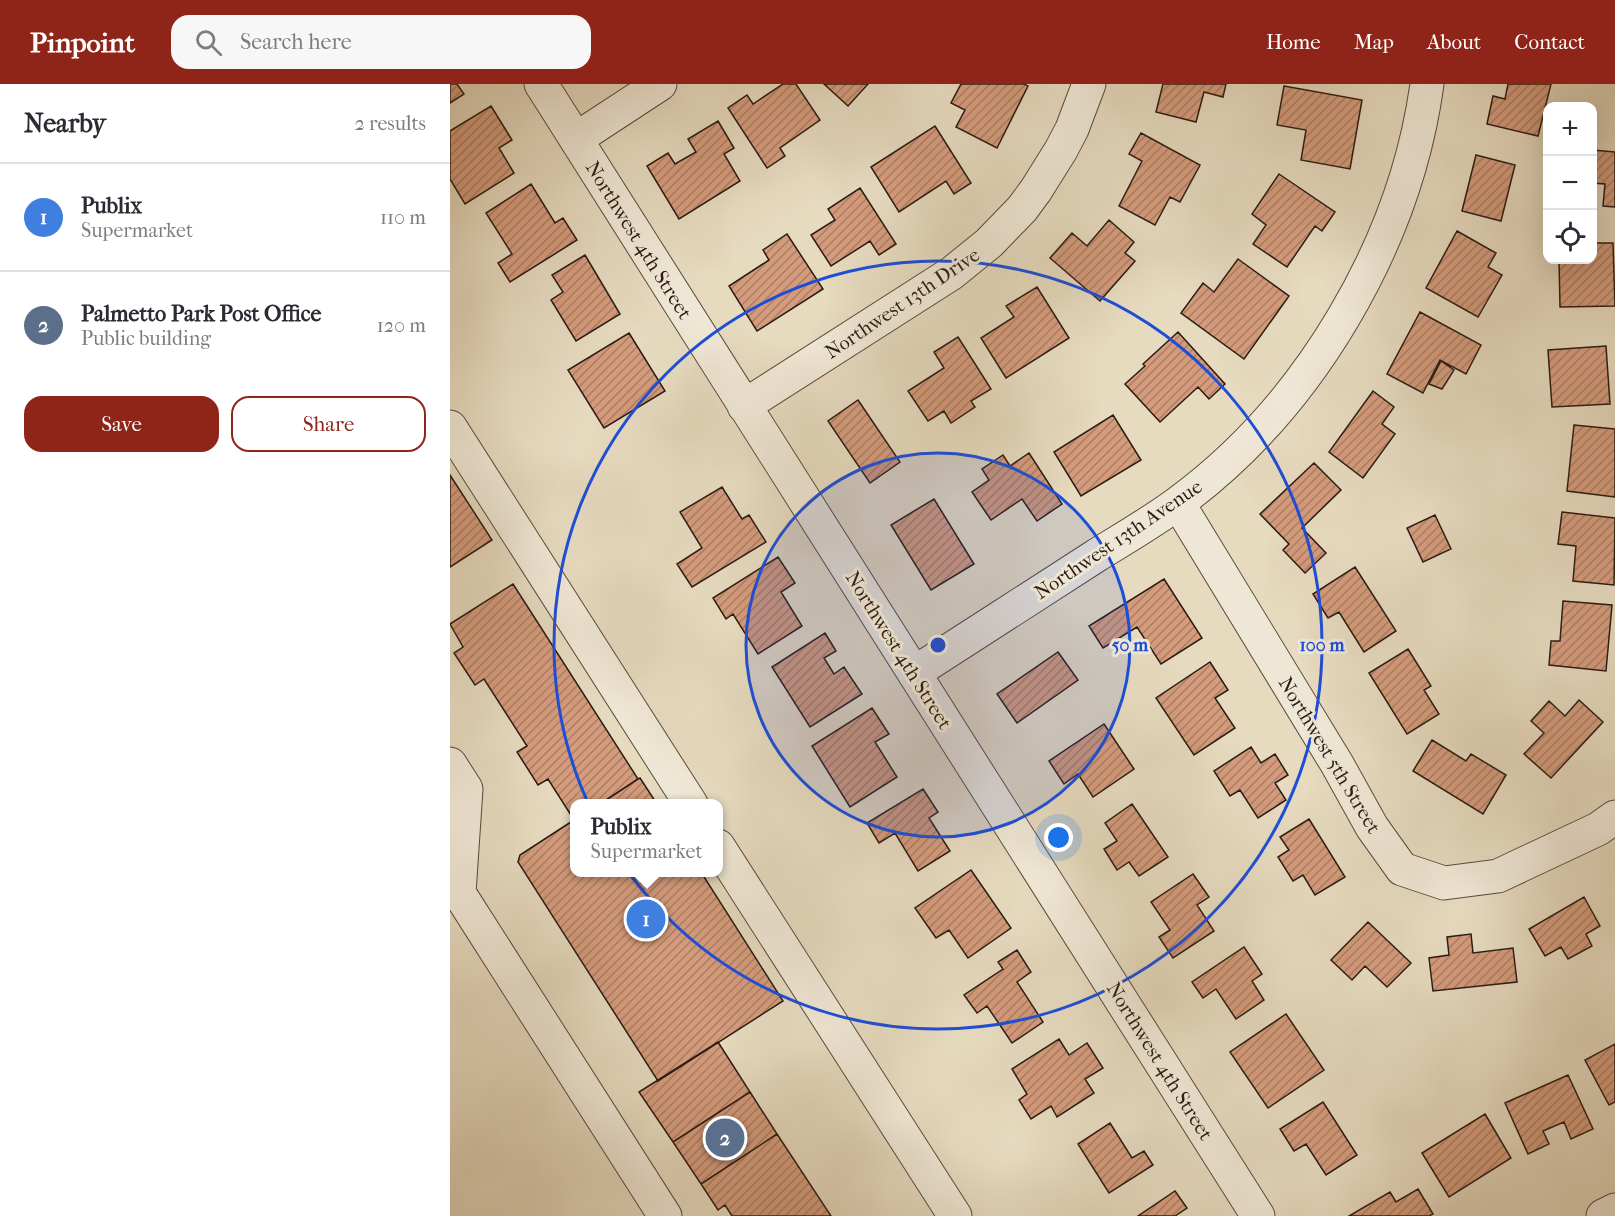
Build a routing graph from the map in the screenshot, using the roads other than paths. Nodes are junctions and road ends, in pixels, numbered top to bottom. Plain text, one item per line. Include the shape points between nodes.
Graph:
1 (541, 84) edge
2 (660, 84) edge
3 (1089, 84) edge
4 (1427, 84) edge
5 (576, 139) junction
6 (744, 406) junction
7 (450, 427) edge
8 (1178, 503) junction
9 (914, 673) junction
10 (450, 764) edge
11 (688, 799) edge
12 (1615, 817) edge
13 (723, 854) edge
14 (1615, 1210) edge
15 (665, 1216) edge
16 (955, 1216) edge
17 (1258, 1216) edge
18 (1603, 1216) edge

1 - 5 street, Northwest 4th Street
2 - 5 street
3 - 6 street, Northwest 13th Drive via 1055,160 1022,209 989,243 952,273
4 - 8 street, Northwest 13th Avenue via 1397,206 1347,311 1285,401 1243,447
5 - 6 street, Northwest 4th Street
6 - 9 street, Northwest 4th Street
7 - 11 street
8 - 9 street, Northwest 13th Avenue
8 - 12 street, Northwest 5th Street via 1337,764 1371,827 1402,869 1444,883 1498,876 1598,829
9 - 17 street, Northwest 4th Street
10 - 15 street via 466,789 459,893
13 - 16 street
14 - 18 street

